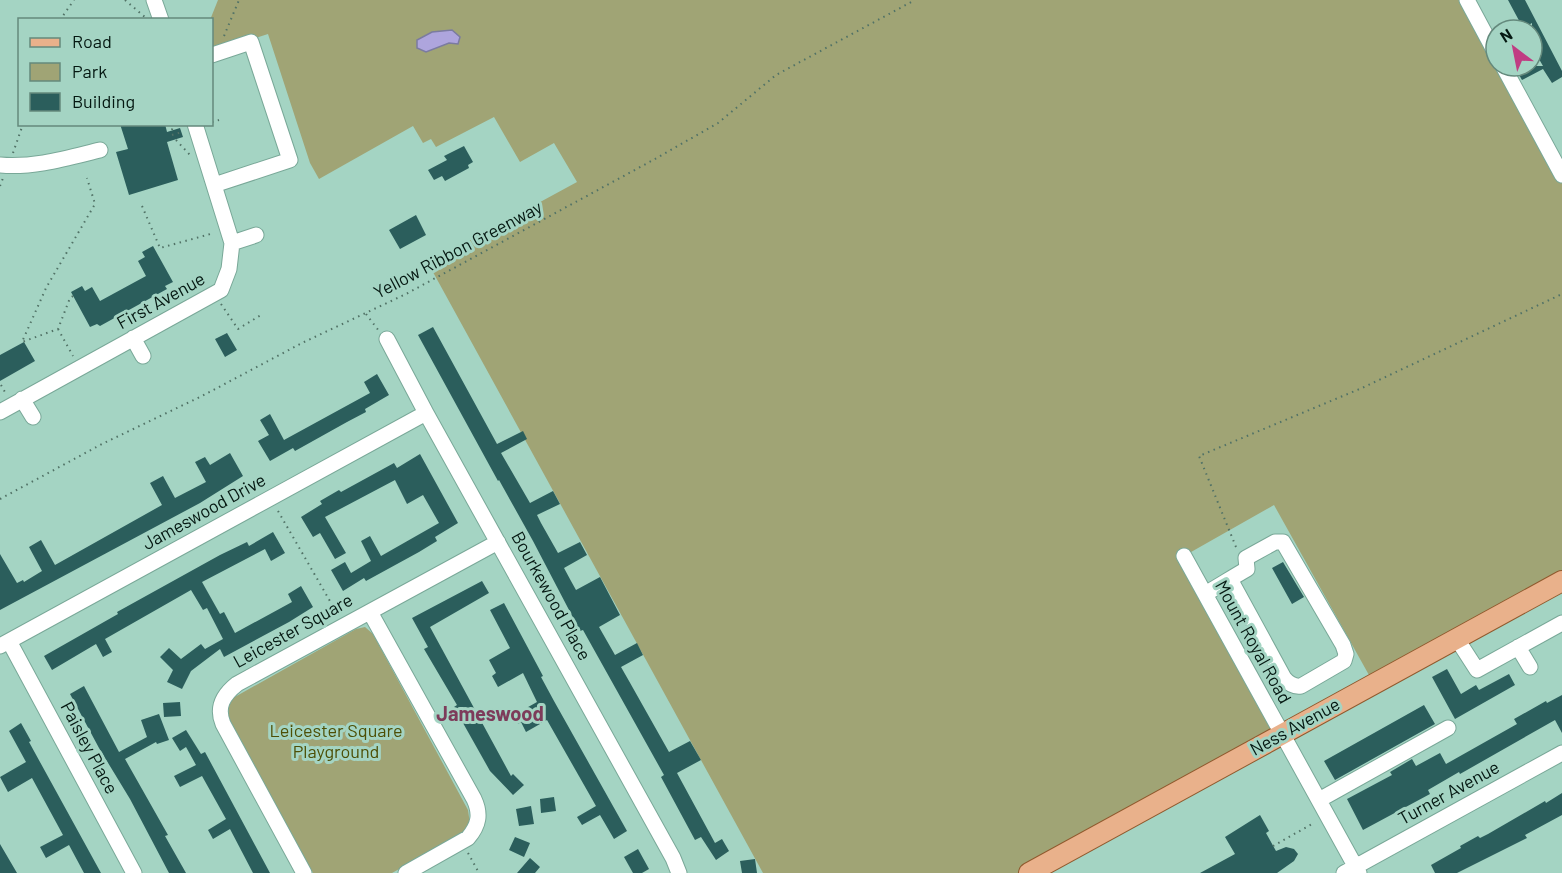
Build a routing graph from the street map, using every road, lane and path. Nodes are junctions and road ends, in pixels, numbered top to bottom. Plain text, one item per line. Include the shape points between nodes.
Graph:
1 (74, 0) edge
2 (125, 0) edge
3 (154, 0) edge
4 (239, 0) edge
5 (915, 0) edge
6 (1467, 0) edge
7 (61, 18) edge
8 (146, 18) edge
9 (160, 18) edge
10 (1484, 32) edge
11 (223, 40) dead end
12 (213, 56) edge
13 (1509, 78) edge
14 (219, 120) dead end
15 (213, 122) edge
16 (173, 126) edge
17 (196, 126) edge
18 (172, 130) dead end
19 (100, 150) dead end
20 (0, 165) edge
21 (1562, 175) edge
22 (87, 178) dead end
23 (214, 185) junction
24 (142, 206) dead end
25 (256, 235) dead end
26 (230, 236) junction
27 (214, 294) junction
28 (1562, 294) edge
29 (73, 296) dead end
30 (366, 314) junction
31 (261, 315) dead end
32 (58, 329) junction
33 (133, 338) junction
34 (387, 339) joint
35 (143, 356) dead end
36 (80, 368) junction
37 (22, 399) junction
38 (0, 412) edge
39 (426, 413) junction
40 (33, 417) dead end
41 (271, 498) junction
42 (0, 499) edge
43 (498, 542) junction
44 (1184, 556) dead end
45 (1246, 564) junction
46 (1230, 579) junction
47 (1562, 581) edge
48 (1205, 594) junction
49 (369, 612) junction
50 (1562, 623) edge
51 (344, 626) junction
52 (1457, 639) junction
53 (4, 643) edge
54 (1518, 647) junction
55 (1530, 667) dead end
56 (1448, 728) dead end
57 (1283, 733) junction
58 (1562, 753) edge
59 (1319, 800) junction
60 (1312, 824) dead end
61 (462, 843) junction
62 (1273, 846) dead end
63 (1353, 871) edge
64 (134, 873) edge
65 (304, 873) edge
66 (406, 873) edge
67 (479, 873) edge
68 (679, 873) edge
69 (1029, 873) edge

1 - 7 path
2 - 8 path
3 - 9 street
4 - 11 path
5 - 30 path, Yellow Ribbon Greenway via 776,75 707,130
6 - 10 street
12 - 23 street via 251,42 290,160
13 - 21 street
14 - 15 path
16 - 18 path
17 - 23 street, First Avenue
19 - 20 street via 52,162
22 - 32 path via 95,204 46,288 22,342
23 - 26 street, First Avenue
24 - 26 path via 160,248
25 - 26 street
26 - 27 street, First Avenue via 229,269 221,290
27 - 31 path via 238,329
27 - 33 street, First Avenue
28 - 45 path via 1362,388 1199,456
29 - 32 path
30 - 34 path
30 - 42 path, Yellow Ribbon Greenway via 102,444
32 - 36 path
33 - 35 street
33 - 36 street, First Avenue
34 - 39 street, Bourkewood Place
36 - 37 street, First Avenue
37 - 38 street, First Avenue
37 - 40 street
39 - 41 street, Jameswood Drive
39 - 43 street, Bourkewood Place
41 - 51 path
41 - 53 street, Jameswood Drive
43 - 49 street, Leicester Square
43 - 68 street, Bourkewood Place
44 - 48 street, Mount Royal Road
45 - 46 street
45 - 46 street via 1277,541 1285,544 1343,645 1344,661 1301,686 1290,684
46 - 48 street
47 - 52 main road, Ness Avenue
48 - 57 street, Mount Royal Road
49 - 51 street, Leicester Square
49 - 61 street, Leicester Square via 477,806 478,822
50 - 54 street
51 - 65 street, Leicester Square via 237,684 228,691 220,707 223,724
52 - 54 street via 1477,670
52 - 57 main road, Ness Avenue
53 - 64 street, Paisley Place
54 - 55 street
56 - 59 street
57 - 59 street, Mount Royal Road
57 - 69 main road, Ness Avenue
58 - 63 street, Turner Avenue
59 - 63 street, Mount Royal Road
60 - 62 path
61 - 66 street, Leicester Square
61 - 67 path

